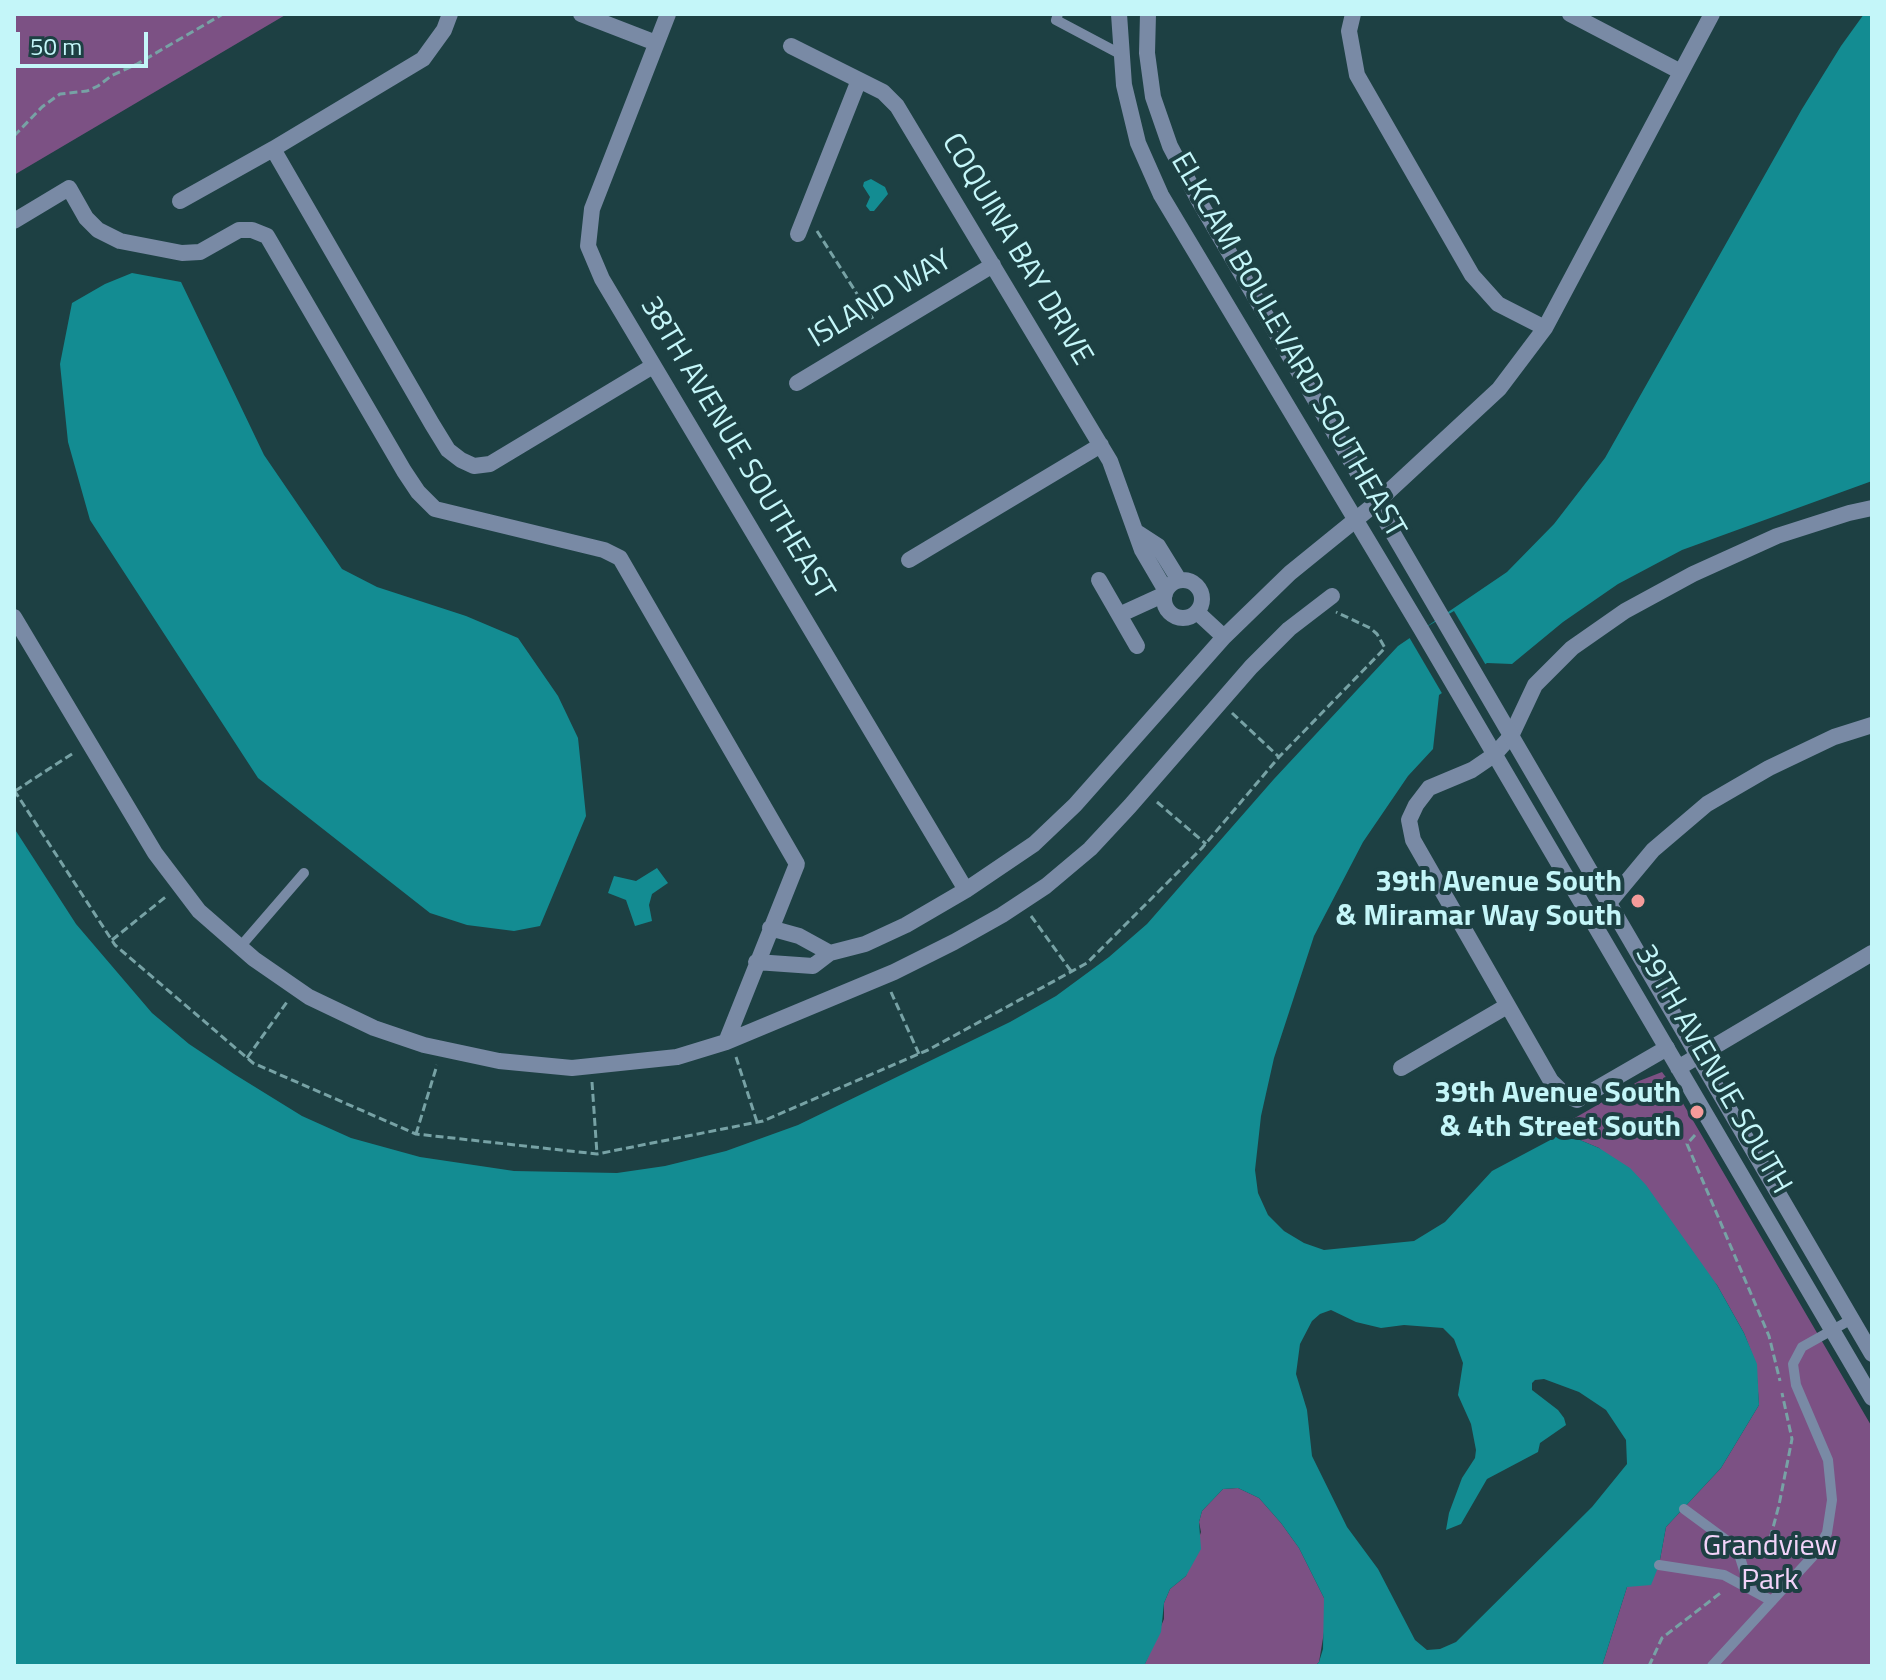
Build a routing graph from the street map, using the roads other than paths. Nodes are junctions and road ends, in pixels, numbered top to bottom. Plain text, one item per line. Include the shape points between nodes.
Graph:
1 (450, 14) edge
2 (581, 14) edge
3 (668, 14) edge
4 (1058, 14) edge
5 (1119, 14) edge
6 (1148, 14) edge
7 (1353, 14) edge
8 (1570, 14) edge
9 (1712, 14) edge
10 (656, 43) junction
11 (791, 46) dead end
12 (1147, 53) junction
13 (1122, 55) junction
14 (1681, 72) junction
15 (859, 80) junction
16 (273, 149) junction
17 (180, 201) dead end
18 (14, 221) edge
19 (798, 234) dead end
20 (993, 265) junction
21 (1266, 317) junction
22 (1545, 328) junction
23 (1243, 332) junction
24 (653, 366) junction
25 (797, 383) dead end
26 (1101, 445) junction
27 (1375, 504) junction
28 (1872, 508) edge
29 (1356, 520) junction
30 (909, 560) dead end
31 (1099, 580) dead end
32 (1170, 588) junction
33 (1326, 600) road end
34 (1197, 612) junction
35 (1119, 615) junction
36 (14, 617) edge
37 (1224, 637) junction
38 (1137, 646) dead end
39 (1475, 677) joint
40 (1456, 688) joint
41 (1872, 725) edge
42 (1511, 736) junction
43 (1494, 755) junction
44 (304, 873) dead end
45 (966, 890) junction
46 (1609, 902) junction
47 (1593, 922) junction
48 (767, 936) junction
49 (240, 947) junction
50 (830, 953) junction
51 (1872, 953) edge
52 (756, 962) junction
53 (1507, 1006) junction
54 (728, 1041) junction
55 (1667, 1048) junction
56 (1698, 1056) junction
57 (1401, 1068) dead end
58 (1678, 1068) junction
59 (1852, 1319) junction
60 (1832, 1330) junction
61 (1872, 1354) edge
62 (1872, 1398) edge
63 (1684, 1509) dead end
64 (1659, 1565) dead end
65 (1750, 1589) junction
66 (1772, 1601) junction
67 (1712, 1666) edge

1 - 16 street via 423,59
2 - 10 street
3 - 10 street, 38TH AVENUE SOUTHEAST
4 - 13 lane via 1056,20
5 - 13 street, ELKCAM BOULEVARD SOUTHEAST
6 - 12 street, ELKCAM BOULEVARD SOUTHEAST
7 - 22 street via 1349,31 1357,75 1472,275 1498,304
8 - 14 street
9 - 14 street
10 - 24 street, 38TH AVENUE SOUTHEAST via 592,209 588,246
11 - 15 street, COQUINA BAY DRIVE
12 - 13 street
12 - 21 street, ELKCAM BOULEVARD SOUTHEAST via 1153,97 1170,146
13 - 23 street, ELKCAM BOULEVARD SOUTHEAST via 1138,143 1161,195
14 - 22 street
15 - 19 street
15 - 20 street, COQUINA BAY DRIVE via 897,106
16 - 17 street
16 - 24 street via 440,437 461,460 474,466 490,464
18 - 48 street via 69,188 86,218 120,241 182,253 200,252 239,230 267,236 404,471 435,509 620,558 797,864
20 - 25 street, ISLAND WAY
20 - 26 street, COQUINA BAY DRIVE
21 - 23 street
21 - 27 street, ELKCAM BOULEVARD SOUTHEAST
22 - 27 street via 1499,389
23 - 29 street, ELKCAM BOULEVARD SOUTHEAST
24 - 45 street, 38TH AVENUE SOUTHEAST
26 - 30 street
26 - 32 street, COQUINA BAY DRIVE via 1138,533 1158,546
27 - 29 street
27 - 39 street, ELKCAM BOULEVARD SOUTHEAST
28 - 42 street via 1777,536 1625,611 1572,648 1535,685
29 - 37 street via 1290,573
29 - 40 street, ELKCAM BOULEVARD SOUTHEAST
31 - 35 street
32 - 34 street, COQUINA BAY DRIVE via 1167,608 1175,616
32 - 34 street, COQUINA BAY DRIVE via 1190,581 1201,592
32 - 35 street
33 - 54 street via 1279,638 1090,849 1046,886 884,977
34 - 37 street, COQUINA BAY DRIVE
35 - 38 street
36 - 49 street via 155,853 199,911
37 - 45 street via 1075,805 1034,844
39 - 42 street, 39TH AVENUE SOUTH
40 - 43 street, 39TH AVENUE SOUTH
41 - 46 street via 1769,768 1707,804 1653,850
42 - 43 street
42 - 46 street, 39TH AVENUE SOUTH
43 - 47 street, 39TH AVENUE SOUTH
43 - 53 street via 1429,788 1409,820 1413,840
44 - 49 lane
45 - 50 street via 865,944
46 - 47 street
46 - 56 street, 39TH AVENUE SOUTH
47 - 55 street, 39TH AVENUE SOUTH
48 - 50 street via 799,936
48 - 52 street
49 - 54 street via 297,989 374,1028 499,1061 591,1067 677,1057
50 - 52 street via 813,966
51 - 56 street
52 - 54 street
53 - 55 street via 1551,1081 1577,1100
53 - 57 street
55 - 58 street, 39TH AVENUE SOUTH
56 - 58 street
56 - 59 street, 39TH AVENUE SOUTH
58 - 60 street, 39TH AVENUE SOUTH
59 - 60 lane
59 - 61 street, 39TH AVENUE SOUTH
60 - 62 street, 39TH AVENUE SOUTH
60 - 66 lane via 1802,1347 1793,1364 1796,1385 1828,1460 1832,1500 1827,1533
63 - 65 lane via 1737,1548
64 - 65 lane via 1724,1575
65 - 66 lane
66 - 67 lane

